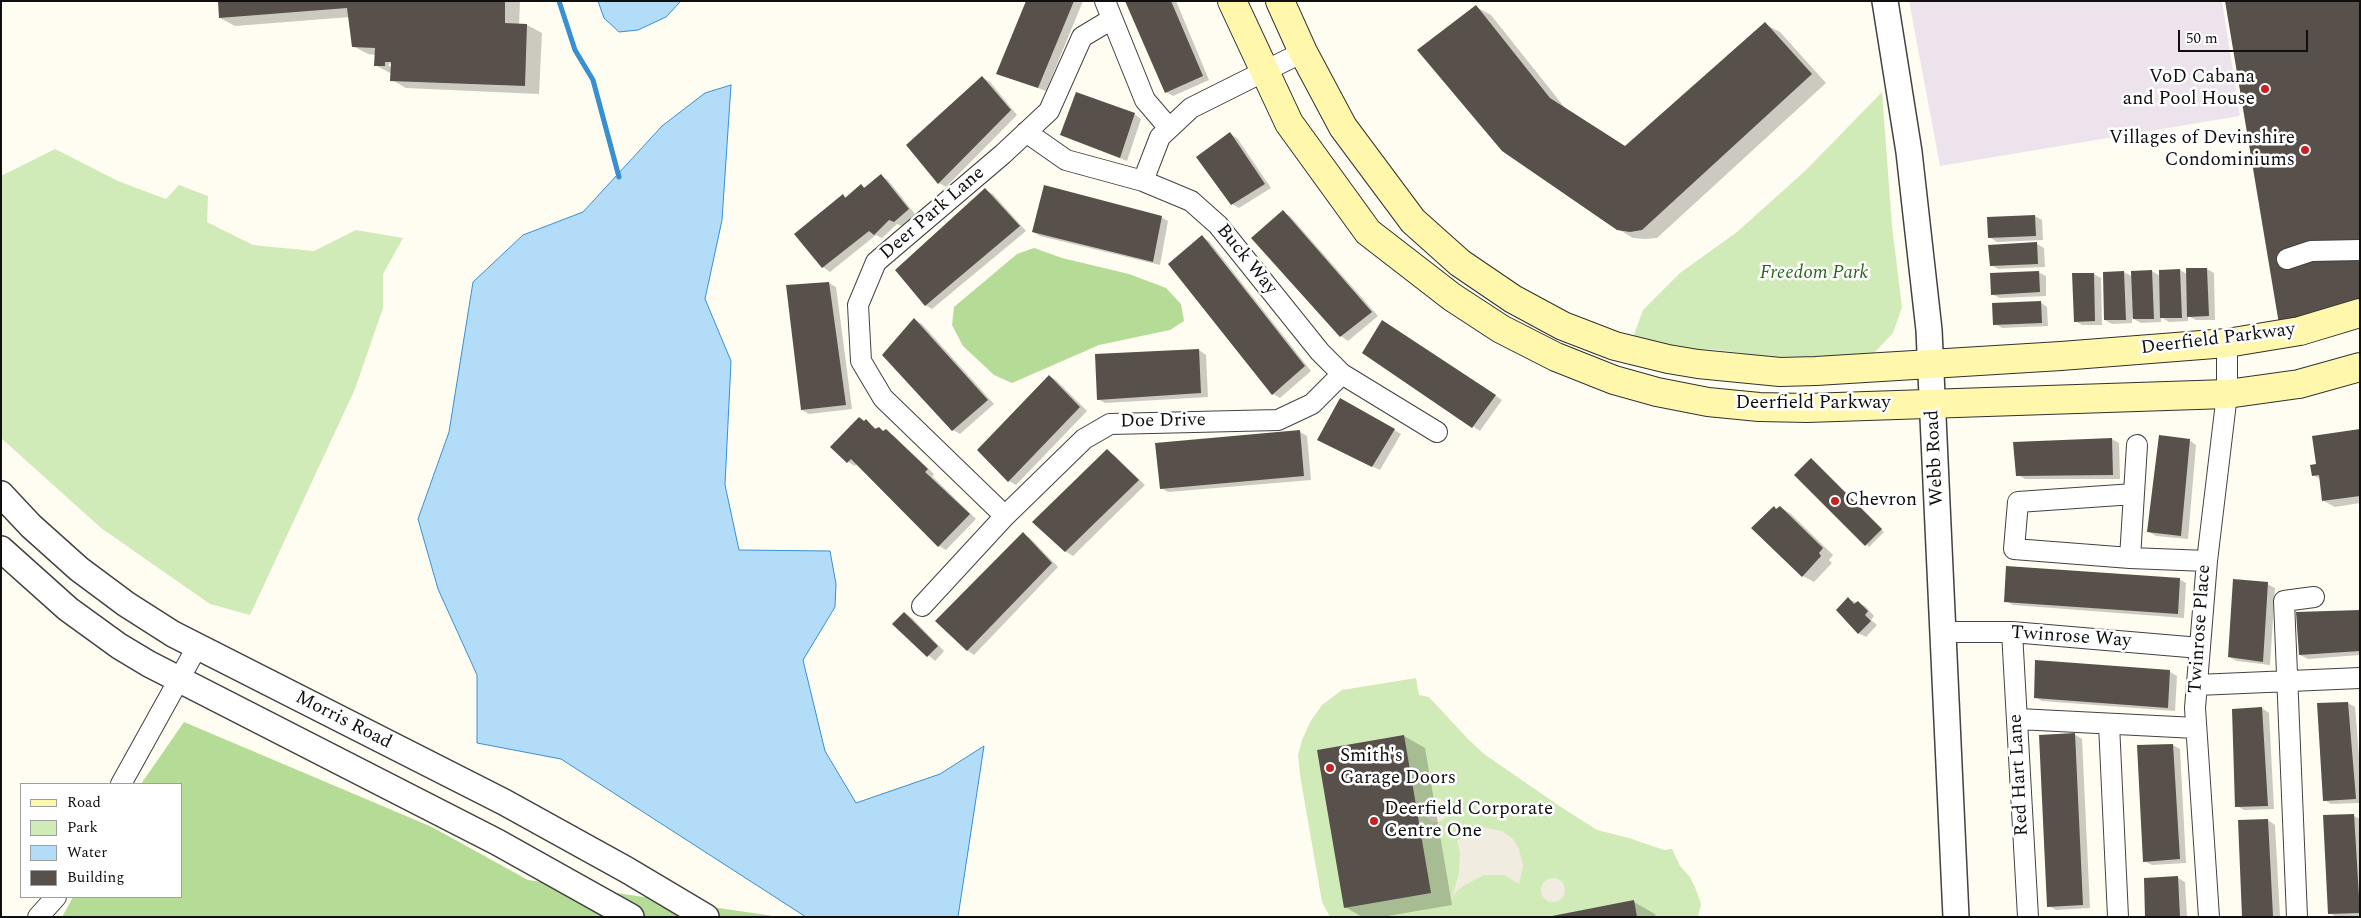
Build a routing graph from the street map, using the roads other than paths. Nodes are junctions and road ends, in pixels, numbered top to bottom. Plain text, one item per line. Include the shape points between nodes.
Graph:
1 (1232, 1) edge
2 (1280, 1) edge
3 (1885, 1) edge
4 (1108, 10) edge
5 (1303, 52) junction
6 (1265, 71) junction
7 (1169, 128) junction
8 (1026, 132) junction
9 (1143, 181) junction
10 (2360, 250) edge
11 (2287, 259) dead end
12 (2360, 313) edge
13 (2227, 343) junction
14 (1932, 364) junction
15 (2360, 367) edge
16 (1342, 374) junction
17 (2226, 394) junction
18 (1933, 403) junction
19 (1437, 432) dead end
20 (2137, 445) dead end
21 (1, 494) edge
22 (2134, 494) junction
23 (1006, 516) junction
24 (1, 548) edge
25 (2130, 558) junction
26 (2207, 561) junction
27 (2314, 597) dead end
28 (922, 606) dead end
29 (1942, 632) junction
30 (2012, 632) junction
31 (197, 647) junction
32 (2200, 648) junction
33 (2360, 678) edge
34 (178, 680) junction
35 (2286, 680) junction
36 (2197, 684) junction
37 (2018, 719) junction
38 (2109, 724) junction
39 (2196, 728) junction
40 (122, 783) edge
41 (55, 898) edge
42 (38, 917) edge
43 (631, 917) edge
44 (706, 917) edge
45 (1956, 917) edge
46 (2028, 917) edge
47 (2118, 917) edge
48 (2209, 917) edge
49 (2296, 917) edge

1 - 6 main road, Deerfield Parkway
2 - 5 main road, Deerfield Parkway
3 - 14 street, Webb Road via 1908,152
4 - 7 street via 1144,100
4 - 8 street, Deer Park Lane via 1082,37 1049,111
5 - 6 street
5 - 14 main road, Deerfield Parkway via 1343,127 1413,221 1460,263 1538,314 1615,346 1698,364 1796,372
6 - 7 street via 1191,108
6 - 18 main road, Deerfield Parkway via 1289,123 1368,232 1452,297 1528,344 1614,380 1708,402 1798,408
7 - 9 street via 1160,137
8 - 9 street, Buck Way via 1066,160
8 - 23 street, Deer Park Lane via 876,262 858,305 861,361 883,398
9 - 16 street, Buck Way via 1192,201 1218,224 1320,352
10 - 11 street via 2311,251
12 - 13 main road, Deerfield Parkway via 2300,331
13 - 14 main road, Deerfield Parkway
13 - 17 street, Twinrose Place
14 - 18 street, Webb Road
15 - 17 main road, Deerfield Parkway via 2299,384
16 - 19 street, Buck Way
16 - 23 street, Doe Drive via 1312,404 1278,420 1110,424 1084,440
17 - 18 main road, Deerfield Parkway
17 - 26 street, Twinrose Place
18 - 29 street, Webb Road
20 - 22 street
21 - 31 street, Morris Road via 44,538 102,587
22 - 25 street
22 - 25 street via 2018,502 2014,549
23 - 28 street, Doe Drive
24 - 34 street, Morris Road via 74,614 119,646
25 - 26 street
26 - 32 street, Twinrose Place
27 - 35 street via 2284,601
29 - 30 street, Twinrose Way
29 - 45 street, Webb Road
30 - 32 street, Twinrose Way
30 - 37 street, Red Hart Lane
31 - 34 street
31 - 44 street, Morris Road via 504,802
32 - 36 street, Twinrose Place
33 - 35 street
34 - 40 street
34 - 43 street, Morris Road via 497,842
35 - 36 street
35 - 49 street
36 - 39 street, Twinrose Place
37 - 38 street
37 - 46 street, Red Hart Lane
38 - 39 street
38 - 47 street
39 - 48 street, Twinrose Place
41 - 42 street

